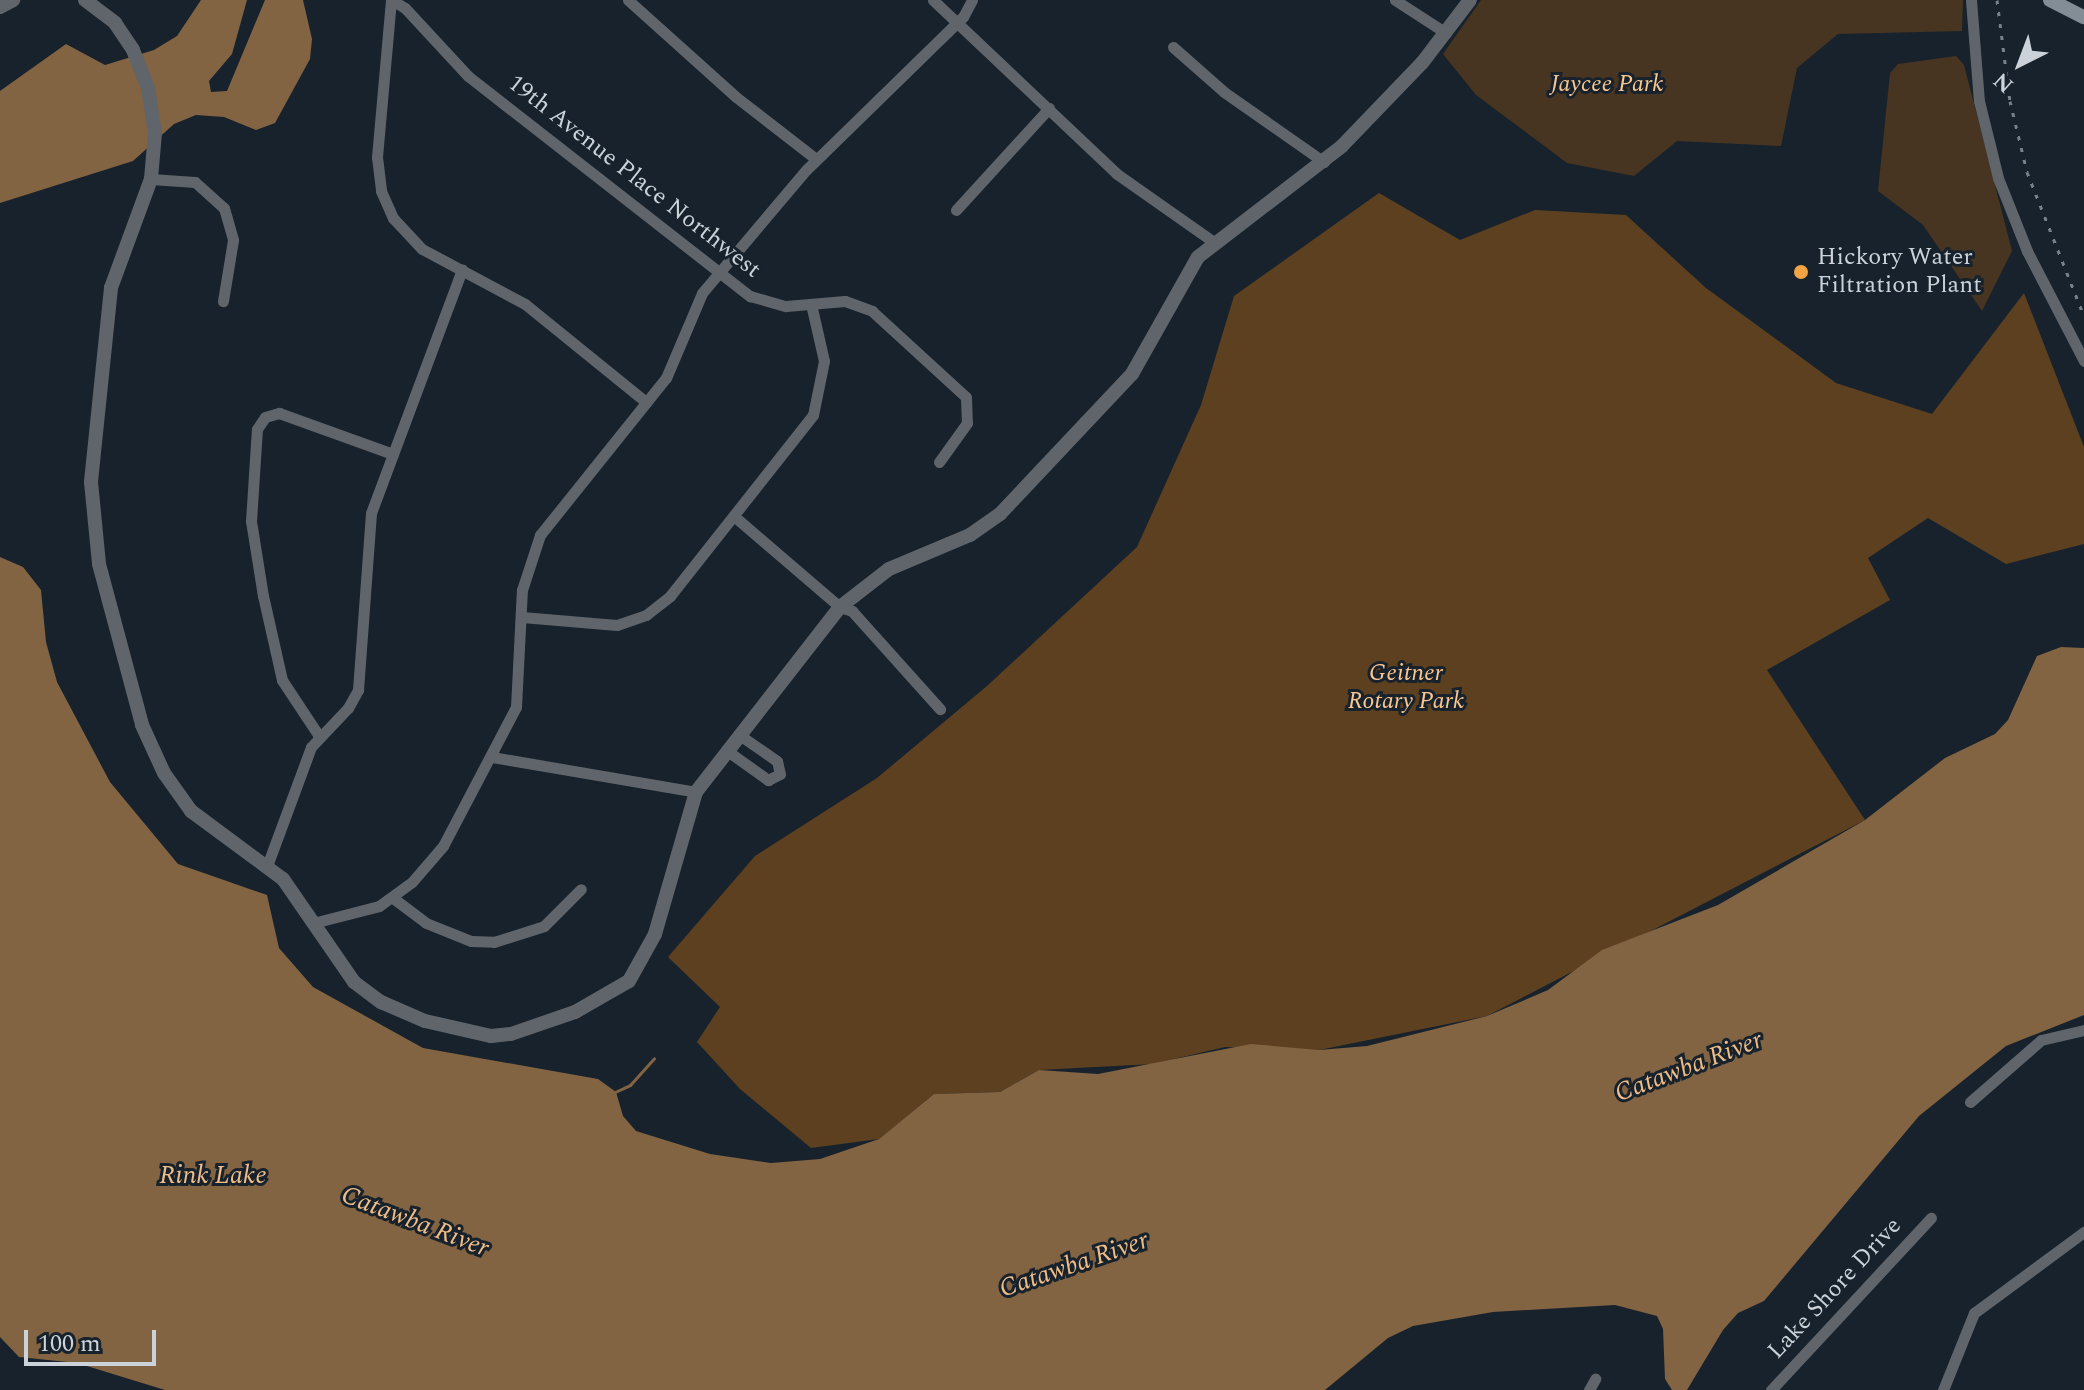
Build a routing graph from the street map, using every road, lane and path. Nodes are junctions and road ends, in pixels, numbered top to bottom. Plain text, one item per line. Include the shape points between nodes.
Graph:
1 (13, 0) edge
2 (85, 0) edge
3 (391, 0) edge
4 (628, 0) edge
5 (933, 0) edge
6 (972, 0) edge
7 (1395, 0) edge
8 (1470, 0) edge
9 (1971, 0) edge
10 (2050, 0) edge
11 (0, 7) edge
12 (2084, 17) edge
13 (957, 20) junction
14 (1446, 33) junction
15 (1173, 47) dead end
16 (1049, 108) junction
17 (816, 159) junction
18 (1324, 162) junction
19 (151, 179) junction
20 (956, 210) dead end
21 (1215, 243) junction
22 (462, 269) junction
23 (718, 274) junction
24 (223, 301) dead end
25 (811, 304) junction
26 (2084, 361) edge
27 (646, 402) junction
28 (393, 454) junction
29 (939, 462) dead end
30 (735, 517) junction
31 (840, 607) junction
32 (522, 617) junction
33 (940, 709) dead end
34 (738, 734) junction
35 (319, 736) junction
36 (726, 750) junction
37 (492, 757) junction
38 (696, 792) junction
39 (261, 862) junction
40 (581, 889) dead end
41 (393, 898) junction
42 (313, 923) junction
43 (2084, 1030) edge
44 (1970, 1102) dead end
45 (1931, 1218) dead end
46 (2084, 1232) edge
47 (1771, 1390) edge
48 (1943, 1390) edge

1 - 11 street
2 - 19 street via 115,23 140,65 152,109
3 - 22 street via 377,157 386,205 410,239
3 - 23 street, 19th Avenue Place Northwest via 405,8 468,76
4 - 17 street via 736,97
5 - 13 street
6 - 13 street
7 - 14 street
8 - 14 street
9 - 26 street via 1979,101 1998,178 2027,251
10 - 12 main road
13 - 16 street
13 - 17 street
14 - 18 street
15 - 18 street via 1224,92
16 - 20 street
16 - 21 street via 1117,174
17 - 23 street
18 - 21 street
19 - 24 street via 195,182 224,208 233,240
19 - 39 street via 119,263 105,321 92,473 95,537 152,748 191,811
21 - 31 street via 1182,280 1132,374 1000,514 970,535 889,569
22 - 27 street via 525,304
22 - 28 street
23 - 25 street, 19th Avenue Place Northwest via 763,302
23 - 27 street via 694,304 674,365
25 - 29 street, 19th Avenue Place Northwest via 845,301 869,309 962,390 969,406 967,423
25 - 30 street via 824,361 818,403 799,437
27 - 32 street via 540,535 523,579
28 - 35 street via 366,540 358,690 348,708
28 - 35 street via 279,413 265,417 257,429 254,546 282,680
30 - 31 street
30 - 32 street via 670,596 646,615 607,626
31 - 33 street via 852,611
31 - 34 street
32 - 37 street via 519,694
34 - 36 street
34 - 36 street via 777,761 780,774 768,780
35 - 39 street
36 - 38 street
37 - 38 street
37 - 41 street via 443,846
38 - 42 street via 655,934 639,970 597,1003 511,1034 444,1028 381,1002 341,968
39 - 42 street via 291,889
40 - 41 street via 544,926 482,943 426,923
41 - 42 street via 368,911
43 - 44 street via 2041,1040
45 - 47 street, Lake Shore Drive
46 - 48 street via 2056,1258 1974,1313

